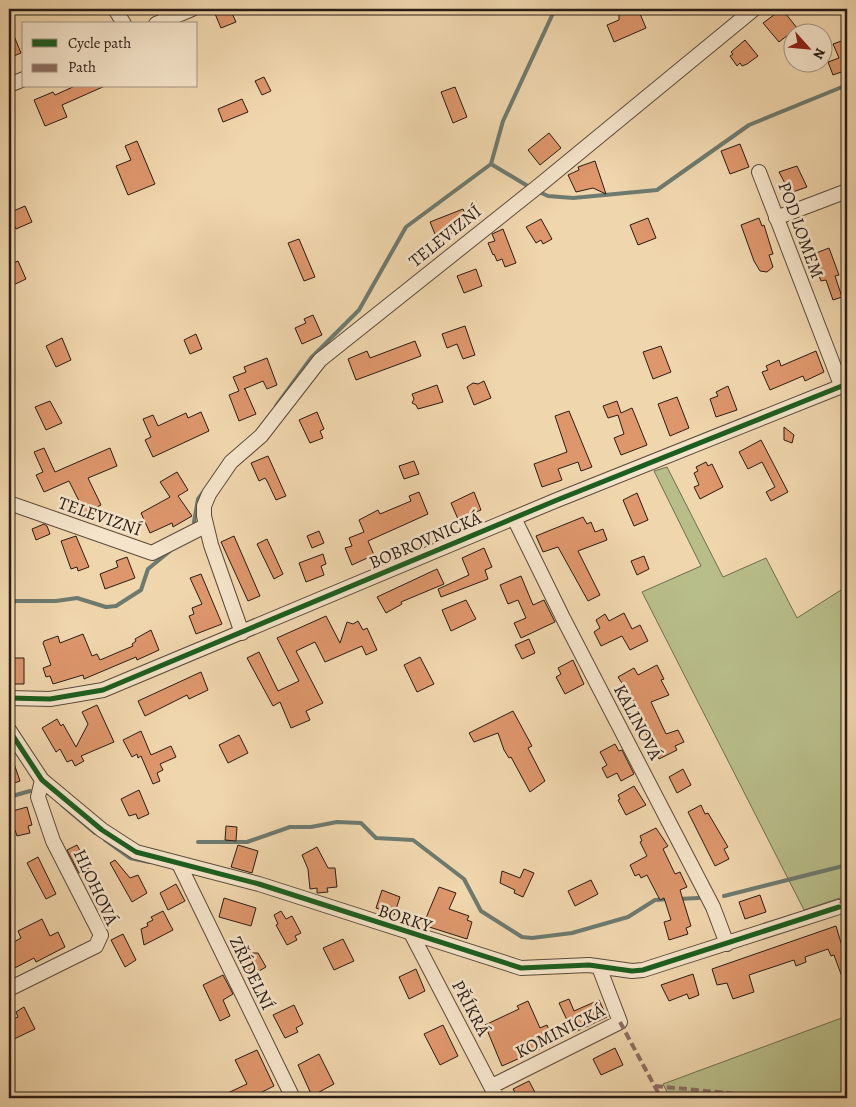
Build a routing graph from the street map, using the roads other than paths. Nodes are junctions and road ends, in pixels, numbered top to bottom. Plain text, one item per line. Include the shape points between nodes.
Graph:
1 (115, 9) edge
2 (192, 9) edge
3 (754, 9) edge
4 (123, 22) edge
5 (161, 22) edge
6 (22, 80) edge
7 (9, 85) edge
8 (759, 172) dead end
9 (847, 190) edge
10 (776, 218) junction
11 (844, 385) edge
12 (9, 503) edge
13 (514, 518) junction
14 (205, 526) junction
15 (242, 633) junction
16 (9, 698) edge
17 (9, 730) edge
18 (42, 780) junction
19 (179, 864) junction
20 (840, 906) dead end
21 (412, 935) junction
22 (727, 944) junction
23 (599, 967) junction
24 (9, 989) edge
25 (494, 1092) edge
26 (293, 1098) edge

1 - 4 street
2 - 5 street
3 - 14 street, TELEVIZNÍ via 320,360 261,436 231,462 204,506
6 - 7 street
8 - 10 street, POD LOMEM
9 - 10 street
10 - 11 street, POD LOMEM
11 - 13 street, BOBROVNICKÁ
12 - 14 street, TELEVIZNÍ via 152,552
13 - 15 street, BOBROVNICKÁ
13 - 22 street, KALINOVÁ via 713,907
14 - 15 street, TELEVIZNÍ
15 - 16 street, BOBROVNICKÁ via 103,690 50,699
17 - 18 street, BORKY
18 - 19 street, BORKY via 120,843 136,852
18 - 24 street, HLOHOVÁ via 38,797 53,841 101,935 96,946
19 - 21 street, BORKY via 259,884
19 - 26 street, ZŘÍDELNÍ
20 - 22 street, BORKY
21 - 23 street, BORKY via 521,968
21 - 25 street, PŘÍKRÁ
22 - 23 street, BORKY via 643,970
23 - 25 street, KOMINICKÁ via 620,1022

